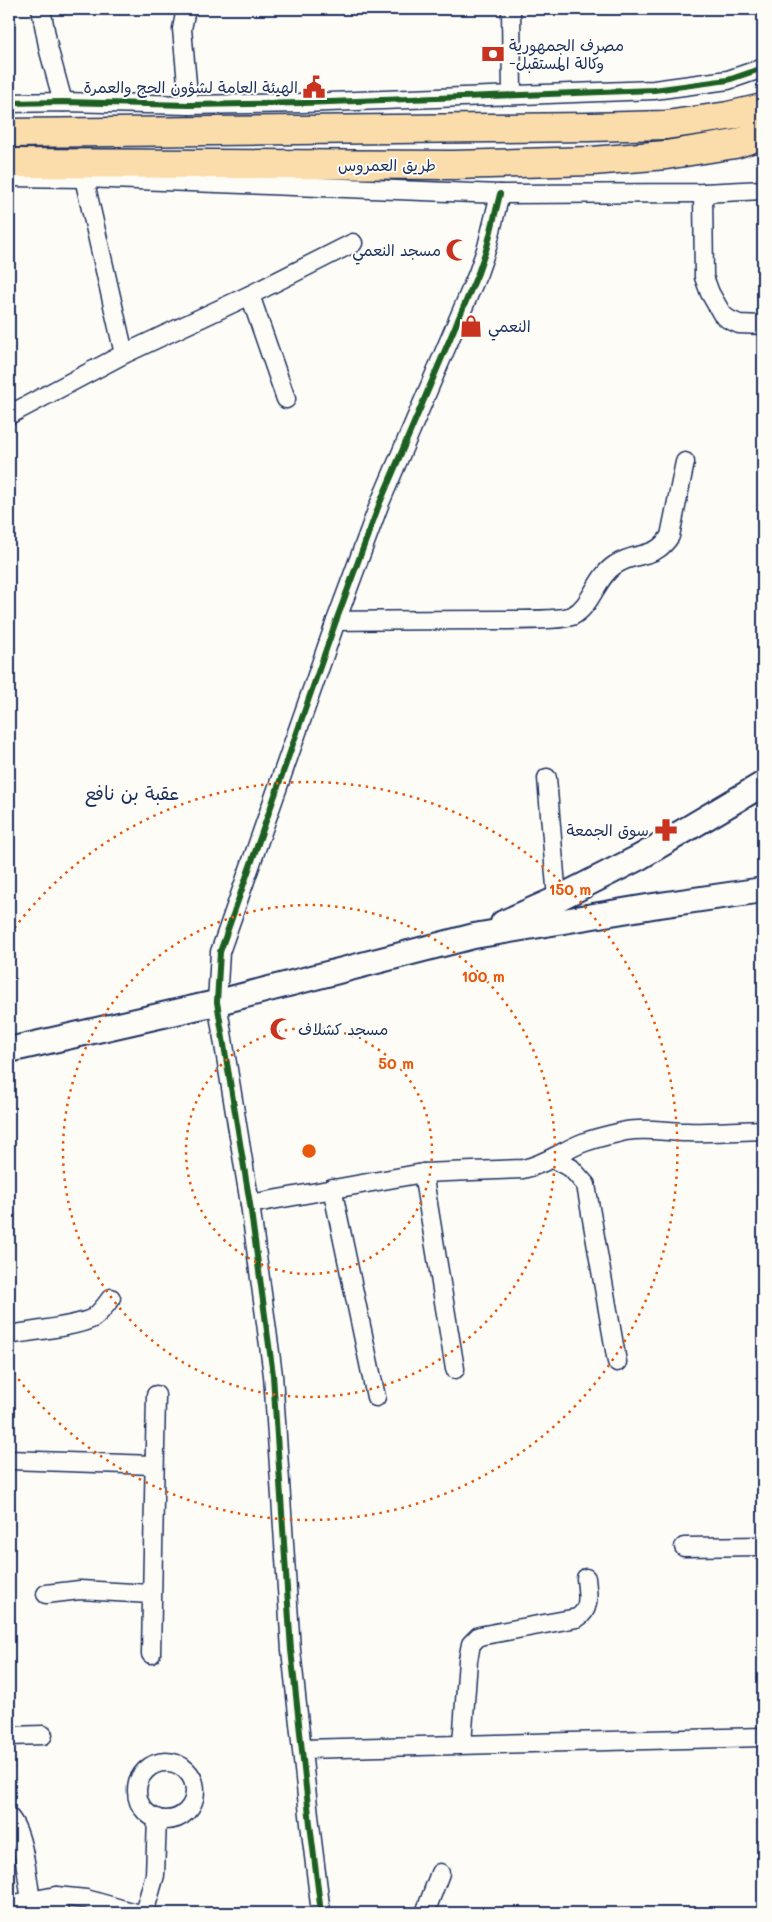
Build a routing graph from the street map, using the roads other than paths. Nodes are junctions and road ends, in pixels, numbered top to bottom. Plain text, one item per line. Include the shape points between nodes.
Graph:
1 (41, 9) edge
2 (186, 9) edge
3 (510, 9) edge
4 (763, 68) edge
5 (512, 95) junction
6 (64, 102) junction
7 (9, 103) edge
8 (189, 105) junction
9 (763, 108) edge
10 (9, 133) edge
11 (763, 135) edge
12 (9, 163) edge
13 (9, 177) edge
14 (84, 178) junction
15 (763, 190) edge
16 (703, 193) junction
17 (500, 194) junction
18 (353, 243) dead end
19 (250, 295) junction
20 (763, 325) edge
21 (124, 354) junction
22 (286, 399) dead end
23 (9, 415) edge
24 (685, 462) dead end
25 (336, 621) junction
26 (547, 778) dead end
27 (763, 784) edge
28 (617, 869) junction
29 (763, 890) edge
30 (557, 899) junction
31 (614, 913) junction
32 (474, 936) junction
33 (217, 1002) junction
34 (9, 1050) edge
35 (763, 1130) edge
36 (553, 1159) junction
37 (423, 1173) junction
38 (332, 1188) junction
39 (250, 1204) junction
40 (111, 1298) dead end
41 (9, 1335) edge
42 (618, 1362) dead end
43 (455, 1369) dead end
44 (156, 1395) dead end
45 (376, 1398) dead end
46 (9, 1460) edge
47 (154, 1465) junction
48 (763, 1546) edge
49 (684, 1547) dead end
50 (586, 1578) dead end
51 (46, 1594) dead end
52 (151, 1594) junction
53 (151, 1654) dead end
54 (43, 1735) dead end
55 (9, 1736) edge
56 (763, 1737) edge
57 (462, 1744) junction
58 (303, 1749) junction
59 (9, 1817) edge
60 (157, 1818) dead end
61 (440, 1873) dead end
62 (56, 1896) junction
63 (32, 1900) junction
64 (9, 1905) edge
65 (59, 1913) edge
66 (135, 1913) edge
67 (144, 1913) edge
68 (322, 1913) edge
69 (425, 1913) edge

1 - 6 street
2 - 8 street via 182,29
3 - 5 street
4 - 5 street via 728,80 654,90
5 - 8 street via 303,104
6 - 7 street
6 - 8 street
9 - 10 main road via 666,125 589,128
11 - 12 main road, طريق العمروس via 735,144 666,155 592,161 434,165
13 - 14 street
14 - 17 street
14 - 21 street
15 - 16 street
16 - 17 street
16 - 20 street via 704,277 710,293 728,319 739,324
17 - 25 street via 478,273 379,505
18 - 19 street
19 - 21 street
19 - 22 street
21 - 23 street
24 - 25 street via 670,536 664,545 656,552 617,563 606,571 581,610 570,617
25 - 33 street via 220,952
26 - 30 street
27 - 28 main road
28 - 30 main road
28 - 31 main road via 607,879 602,894 604,902
29 - 31 main road
30 - 32 main road
31 - 32 main road
32 - 33 main road
33 - 34 main road
33 - 39 street
35 - 36 street via 710,1133 652,1128 628,1131 585,1142
36 - 37 street via 522,1169
36 - 42 street via 571,1168 586,1185
37 - 38 street
37 - 43 street
38 - 39 street
38 - 45 street
39 - 58 street via 273,1375 291,1650
40 - 41 street via 92,1318
44 - 47 street
46 - 47 street
47 - 52 street
48 - 49 street
50 - 57 street via 588,1602 584,1614 479,1636 471,1644
51 - 52 street via 80,1590
52 - 53 street
54 - 55 street
56 - 57 street
57 - 58 street
58 - 68 street
59 - 63 street via 20,1842
60 - 67 street via 155,1875
61 - 69 street
62 - 63 street
62 - 65 street
62 - 66 street via 86,1899
63 - 64 street

